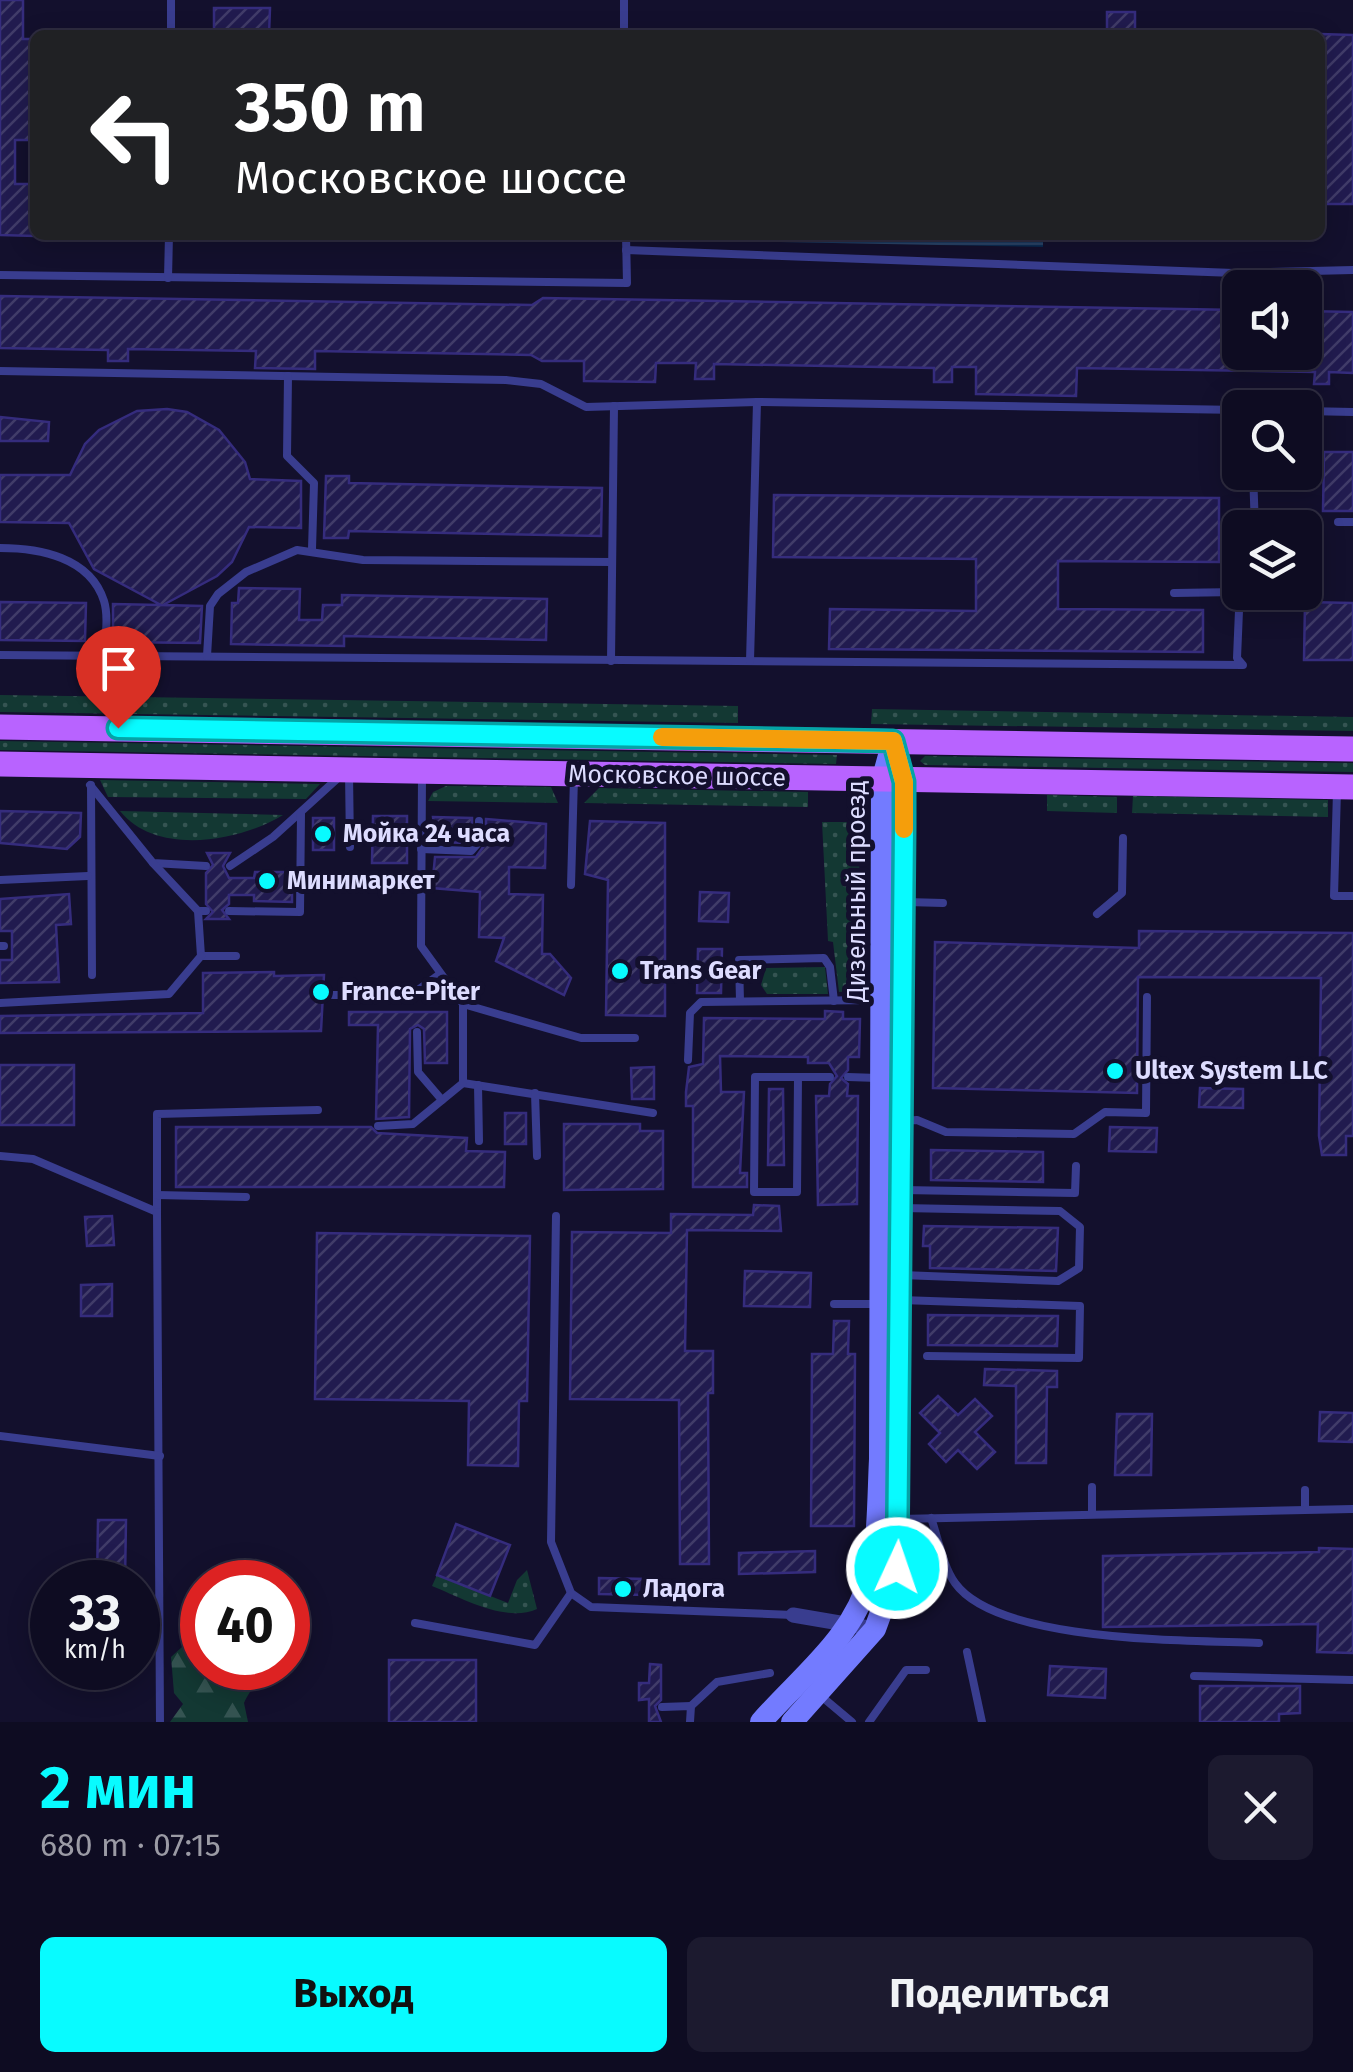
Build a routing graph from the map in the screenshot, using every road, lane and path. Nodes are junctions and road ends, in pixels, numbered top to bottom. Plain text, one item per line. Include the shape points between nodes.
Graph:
1 (171, 0) edge
2 (624, 0) edge
3 (171, 30) edge
4 (624, 30) edge
5 (169, 240) edge
6 (626, 240) edge
7 (626, 250) junction
8 (1353, 270) edge
9 (0, 275) edge
10 (168, 278) junction
11 (0, 371) edge
12 (288, 376) junction
13 (757, 402) junction
14 (614, 406) junction
15 (1222, 410) edge
16 (1322, 411) edge
17 (1353, 412) edge
18 (1338, 522) dead end
19 (1353, 522) edge
20 (0, 548) edge
21 (312, 549) junction
22 (612, 562) junction
23 (1222, 591) edge
24 (1174, 593) dead end
25 (1238, 610) edge
26 (0, 654) edge
27 (104, 656) junction
28 (207, 656) junction
29 (611, 661) junction
30 (750, 661) junction
31 (0, 727) edge
32 (893, 741) junction
33 (1353, 749) edge
34 (0, 764) edge
35 (349, 769) junction
36 (422, 771) junction
37 (574, 773) junction
38 (83, 775) junction
39 (893, 782) junction
40 (1345, 787) edge
41 (301, 813) junction
42 (480, 821) dead end
43 (1123, 838) dead end
44 (350, 848) dead end
45 (421, 849) junction
46 (153, 863) junction
47 (206, 866) dead end
48 (230, 866) dead end
49 (88, 876) junction
50 (0, 880) edge
51 (572, 886) dead end
52 (1353, 896) edge
53 (903, 902) junction
54 (943, 903) dead end
55 (229, 911) dead end
56 (1097, 914) dead end
57 (740, 949) dead end
58 (200, 956) junction
59 (236, 956) dead end
60 (739, 960) junction
61 (440, 974) junction
62 (92, 975) dead end
63 (334, 995) dead end
64 (1147, 997) dead end
65 (740, 1000) junction
66 (834, 1000) junction
67 (885, 1000) junction
68 (0, 1003) edge
69 (463, 1004) junction
70 (417, 1032) dead end
71 (635, 1038) dead end
72 (688, 1060) dead end
73 (798, 1077) junction
74 (848, 1077) dead end
75 (830, 1078) dead end
76 (882, 1078) junction
77 (463, 1082) junction
78 (478, 1085) junction
79 (534, 1093) junction
80 (442, 1100) junction
81 (318, 1110) dead end
82 (654, 1113) dead end
83 (898, 1121) junction
84 (378, 1126) dead end
85 (478, 1141) dead end
86 (0, 1156) edge
87 (537, 1156) dead end
88 (1076, 1166) dead end
89 (157, 1195) junction
90 (246, 1197) dead end
91 (897, 1199) junction
92 (157, 1212) junction
93 (556, 1216) dead end
94 (897, 1275) junction
95 (889, 1302) junction
96 (834, 1304) dead end
97 (927, 1356) dead end
98 (0, 1436) edge
99 (160, 1456) junction
100 (1092, 1487) dead end
101 (1304, 1490) dead end
102 (1305, 1508) junction
103 (1353, 1508) edge
104 (1092, 1512) junction
105 (931, 1518) junction
106 (899, 1519) junction
107 (571, 1593) junction
108 (793, 1616) joint
109 (415, 1623) dead end
110 (849, 1624) junction
111 (875, 1629) junction
112 (1259, 1643) dead end
113 (967, 1652) dead end
114 (926, 1670) dead end
115 (770, 1672) dead end
116 (1194, 1676) dead end
117 (1353, 1680) edge
118 (818, 1694) junction
119 (691, 1706) junction
120 (662, 1707) dead end
121 (160, 1722) edge
122 (690, 1722) edge
123 (761, 1722) edge
124 (792, 1722) edge
125 (852, 1722) edge
126 (869, 1722) edge
127 (982, 1722) edge

1 - 3 lane
2 - 4 lane
5 - 10 lane
6 - 7 lane
7 - 8 lane via 1214,272
7 - 10 lane via 627,283
9 - 10 lane
11 - 12 lane
12 - 14 lane via 506,380 541,384 586,407
12 - 21 lane via 288,456 314,482
13 - 14 lane
13 - 15 lane
13 - 30 lane
14 - 22 lane
16 - 17 lane
18 - 19 lane
20 - 27 lane via 51,551 87,577 106,605
21 - 22 lane via 363,560
21 - 28 lane via 273,557 218,594 210,606
22 - 29 lane
23 - 24 lane
25 - 30 lane via 1237,658 1243,665
26 - 27 lane
27 - 28 lane
28 - 29 lane
29 - 30 lane
31 - 32 main road, Московское шоссе
32 - 33 main road, Московское шоссе
32 - 39 street, Дизельный проезд
34 - 38 main road, Московское шоссе
35 - 36 main road, Московское шоссе
35 - 38 main road, Московское шоссе
35 - 41 lane
35 - 44 lane
36 - 37 main road, Московское шоссе
36 - 45 lane
37 - 39 main road, Московское шоссе
37 - 51 lane
38 - 46 lane
38 - 49 lane
39 - 40 main road, Московское шоссе
39 - 53 street, Дизельный проезд
39 - 67 street, Дизельный проезд
40 - 52 lane via 1334,896
41 - 48 lane
41 - 55 lane via 300,912
42 - 45 lane via 479,842 471,851
43 - 56 lane via 1122,893
45 - 61 lane via 421,946
46 - 47 lane
46 - 58 lane via 202,911
49 - 50 lane
49 - 62 lane
53 - 54 lane
53 - 83 street, Дизельный проезд
57 - 60 lane
58 - 59 lane
58 - 68 lane via 169,994
60 - 65 lane
60 - 66 lane via 824,958
61 - 63 lane via 411,995
61 - 69 lane
64 - 83 lane via 1146,1113 1105,1112 1074,1134 946,1132 917,1120
65 - 66 lane
65 - 72 lane via 694,1007
66 - 67 lane
67 - 76 street, Дизельный проезд
69 - 71 lane via 581,1038
69 - 77 lane
70 - 80 lane via 418,1072
73 - 73 lane via 755,1077 754,1192 797,1192
73 - 75 lane
74 - 76 lane
76 - 95 street, Дизельный проезд
77 - 78 lane
77 - 80 lane
78 - 79 lane
78 - 85 lane
79 - 82 lane
79 - 87 lane
80 - 84 lane via 412,1124
81 - 89 lane via 157,1114
83 - 91 street, Дизельный проезд
86 - 92 lane via 33,1160
88 - 91 lane via 1075,1193
89 - 90 lane
89 - 92 lane
91 - 94 street, Дизельный проезд
91 - 94 lane via 1060,1211 1080,1226 1079,1268 1058,1281
92 - 99 lane
93 - 107 lane via 552,1542
94 - 95 street, Дизельный проезд
95 - 96 lane
95 - 97 lane via 1080,1306 1079,1358
95 - 106 street, Дизельный проезд
95 - 110 street, Дизельный проезд via 875,1544 867,1587
98 - 99 lane
99 - 121 lane
100 - 104 lane
101 - 102 lane
102 - 103 lane
102 - 104 lane
104 - 105 lane
105 - 106 lane
105 - 112 lane via 955,1584 998,1615 1105,1636
106 - 111 street, Дизельный проезд via 894,1584
107 - 108 lane via 591,1606
107 - 109 lane via 534,1645
108 - 110 street
110 - 111 street
110 - 123 street, Дизельный проезд
111 - 118 street, Дизельный проезд
113 - 127 lane
114 - 126 lane via 906,1670
115 - 119 lane via 717,1682
116 - 117 lane
118 - 124 street, Дизельный проезд
118 - 125 lane
119 - 120 lane
119 - 122 lane

